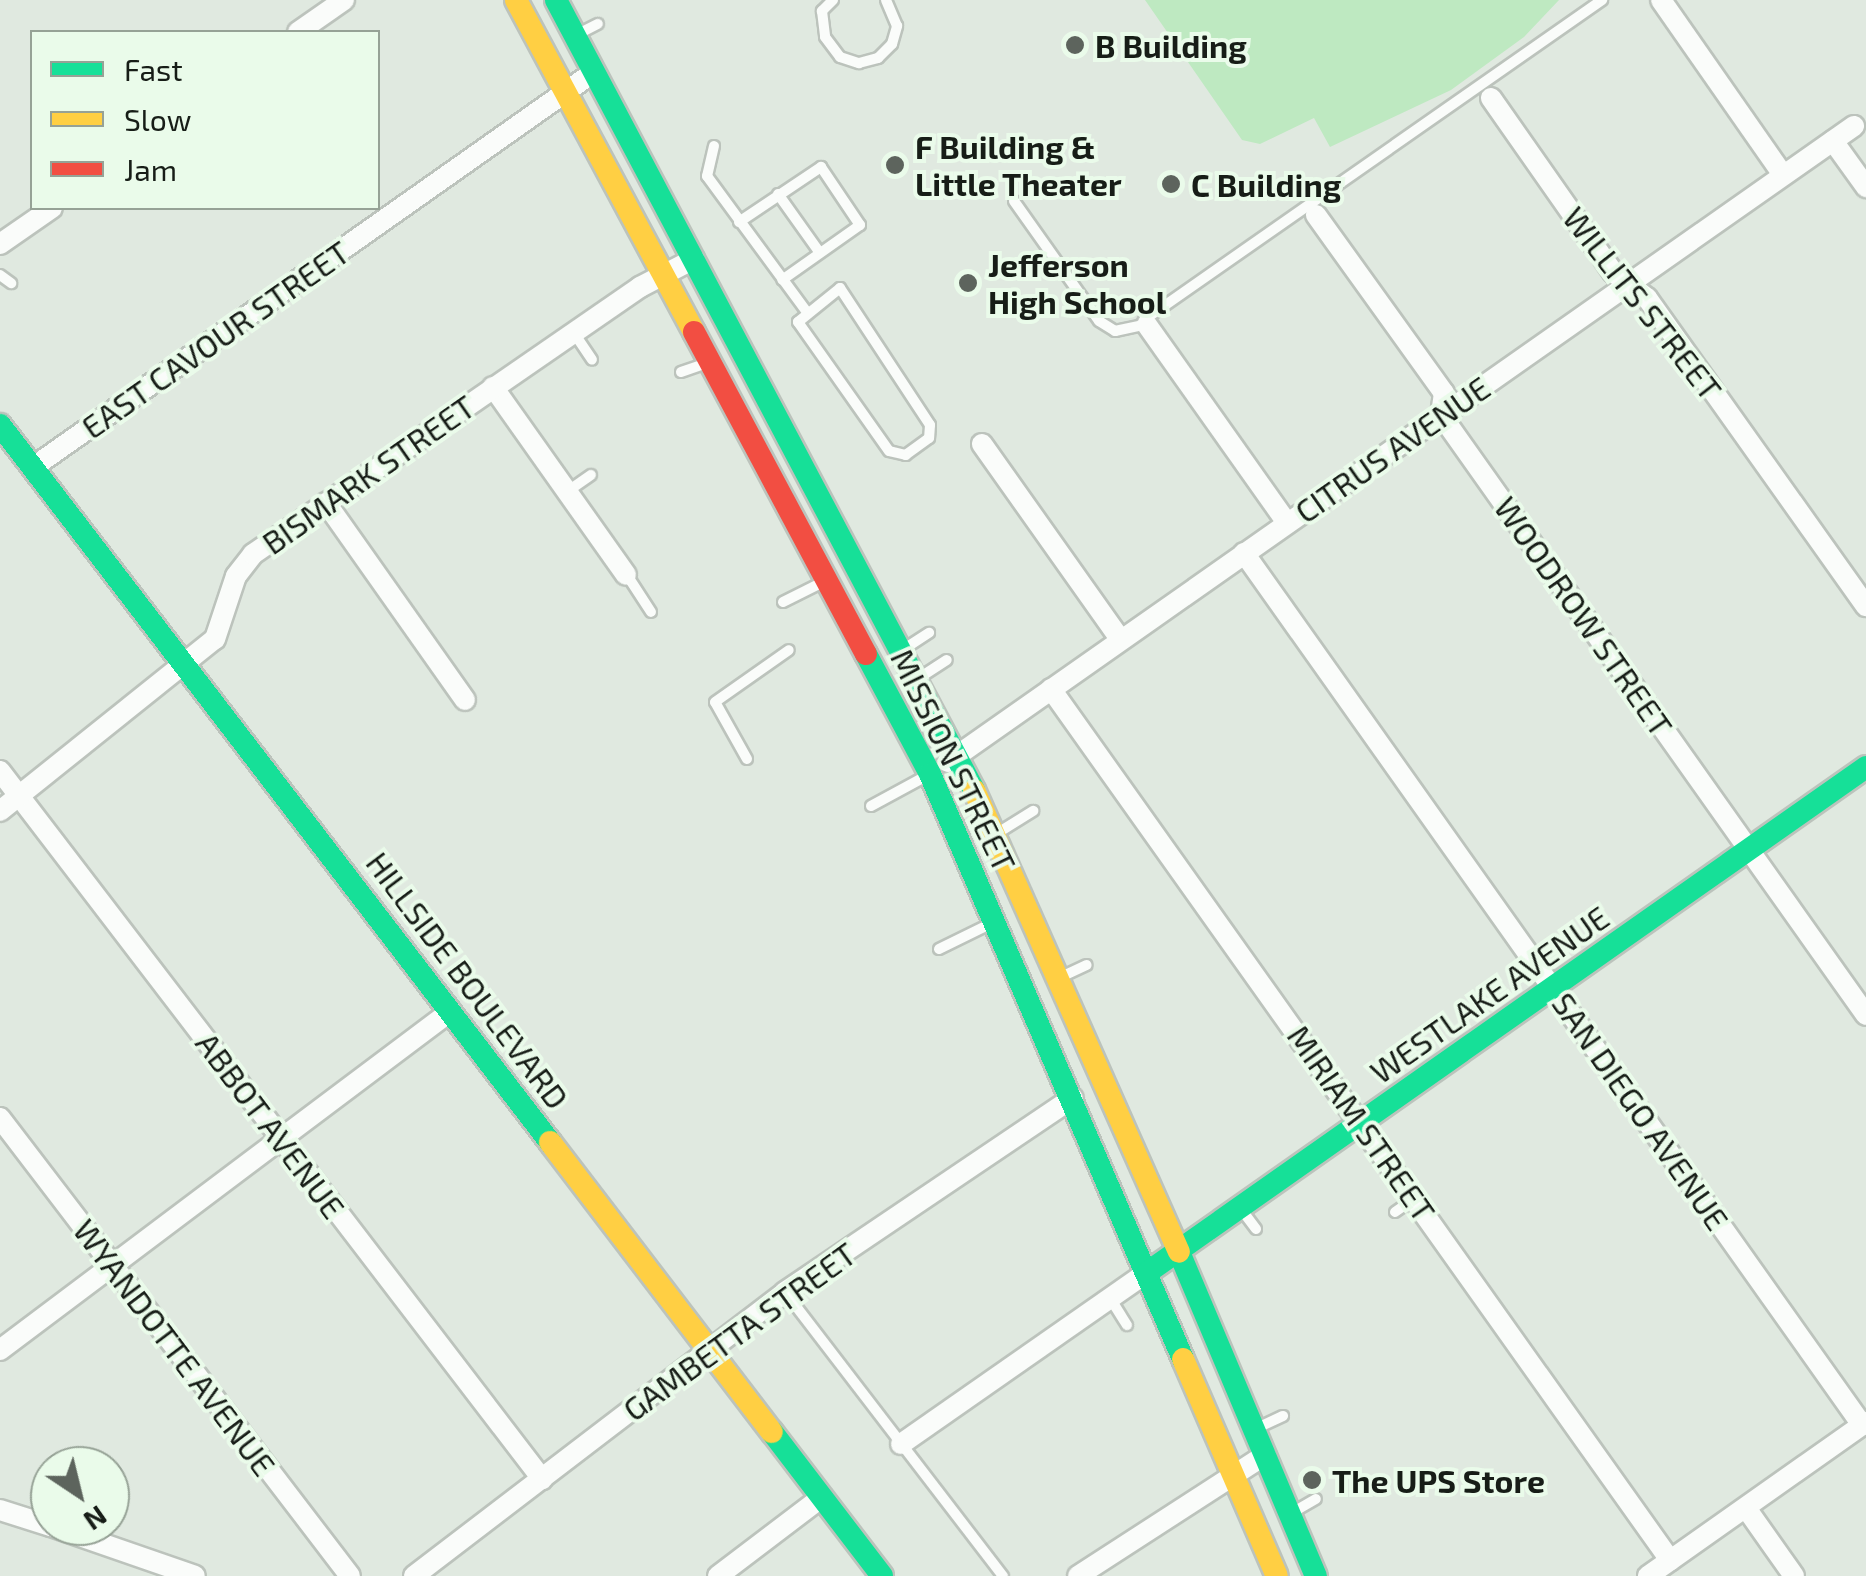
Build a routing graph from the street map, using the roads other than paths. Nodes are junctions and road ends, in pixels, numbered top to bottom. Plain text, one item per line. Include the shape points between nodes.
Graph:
1 (344, 0) edge
2 (516, 0) edge
3 (556, 0) edge
4 (833, 0) edge
5 (886, 0) edge
6 (1602, 0) edge
7 (1661, 0) edge
8 (598, 24) dead end
9 (301, 30) edge
10 (574, 35) junction
11 (594, 72) junction
12 (565, 93) junction
13 (1491, 98) dead end
14 (1860, 122) edge
15 (1833, 140) junction
16 (714, 146) dead end
17 (1783, 175) junction
18 (1866, 186) edge
19 (778, 194) junction
20 (1014, 200) dead end
21 (49, 210) edge
22 (1316, 215) dead end
23 (739, 222) junction
24 (0, 244) edge
25 (820, 254) junction
26 (694, 259) junction
27 (0, 275) edge
28 (662, 276) junction
29 (782, 280) junction
30 (12, 283) dead end
31 (1628, 284) junction
32 (806, 311) junction
33 (1145, 322) junction
34 (574, 332) junction
35 (592, 360) dead end
36 (708, 362) junction
37 (681, 372) dead end
38 (493, 387) junction
39 (1441, 415) junction
40 (0, 424) edge
41 (982, 444) dead end
42 (32, 468) junction
43 (591, 475) dead end
44 (568, 492) junction
45 (326, 503) junction
46 (1288, 523) junction
47 (1244, 554) junction
48 (626, 575) joint
49 (826, 581) junction
50 (783, 602) dead end
51 (1866, 606) edge
52 (652, 612) dead end
53 (929, 633) dead end
54 (1121, 640) junction
55 (788, 650) dead end
56 (903, 650) junction
57 (947, 660) dead end
58 (188, 667) junction
59 (918, 679) junction
60 (1051, 688) junction
61 (465, 700) dead end
62 (957, 756) junction
63 (747, 759) dead end
64 (1866, 768) edge
65 (0, 771) edge
66 (930, 774) junction
67 (19, 796) junction
68 (871, 806) dead end
69 (0, 811) edge
70 (1033, 811) dead end
71 (996, 834) junction
72 (1750, 849) junction
73 (997, 921) junction
74 (939, 949) dead end
75 (1087, 965) dead end
76 (1062, 977) junction
77 (1554, 988) junction
78 (454, 1004) junction
79 (1866, 1015) edge
80 (1072, 1098) junction
81 (0, 1118) edge
82 (1362, 1122) junction
83 (282, 1139) junction
84 (1415, 1197) junction
85 (1241, 1208) junction
86 (1395, 1212) dead end
87 (1256, 1229) dead end
88 (1178, 1252) junction
89 (112, 1264) junction
90 (1148, 1272) junction
91 (785, 1292) junction
92 (1110, 1298) junction
93 (1126, 1325) dead end
94 (709, 1349) junction
95 (0, 1350) edge
96 (1283, 1416) dead end
97 (1864, 1424) edge
98 (1254, 1430) junction
99 (902, 1444) junction
100 (1265, 1455) junction
101 (1233, 1473) junction
102 (542, 1479) junction
103 (822, 1496) junction
104 (1316, 1499) dead end
105 (1746, 1508) junction
106 (0, 1510) edge
107 (1290, 1514) junction
108 (30, 1520) edge
109 (108, 1546) edge
110 (1670, 1560) junction
111 (195, 1576) edge
112 (350, 1576) edge
113 (414, 1576) edge
114 (718, 1576) edge
115 (882, 1576) edge
116 (1003, 1576) edge
117 (1078, 1576) edge
118 (1277, 1576) edge
119 (1316, 1576) edge
120 (1648, 1576) edge
121 (1794, 1576) edge

1 - 9 street
2 - 12 main road, MISSION STREET
3 - 10 main road, MISSION STREET
4 - 5 lane via 822,11 825,37 840,57 859,62 892,44 898,26
6 - 33 lane
7 - 17 street
8 - 10 lane
10 - 11 main road, MISSION STREET
11 - 12 street, EAST CAVOUR STREET
11 - 26 main road, MISSION STREET
12 - 28 main road, MISSION STREET
12 - 42 street, EAST CAVOUR STREET via 520,112
13 - 31 street, WILLITS STREET
14 - 15 street, CITRUS AVENUE
15 - 17 street, CITRUS AVENUE
15 - 18 street
16 - 23 lane via 707,176
17 - 31 street, CITRUS AVENUE
19 - 23 lane
19 - 25 lane
19 - 25 lane via 821,167 860,225
20 - 33 lane via 1099,320 1115,331
21 - 24 street
22 - 39 street, WOODROW STREET via 1444,393
23 - 29 lane
25 - 29 lane
26 - 28 street, BISMARK STREET
26 - 56 main road, MISSION STREET
27 - 30 lane
28 - 34 street, BISMARK STREET via 615,296
28 - 36 main road, MISSION STREET
29 - 32 lane
31 - 39 street, CITRUS AVENUE
31 - 51 street, WILLITS STREET via 1647,298
32 - 32 lane via 840,288 930,425 929,438 906,455 889,451 801,328 798,317
33 - 46 street
34 - 35 lane
34 - 38 street, BISMARK STREET
36 - 37 lane
36 - 49 main road, MISSION STREET
38 - 44 street
38 - 45 street, BISMARK STREET
39 - 46 street, CITRUS AVENUE
39 - 72 street, WOODROW STREET
40 - 42 main road, HILLSIDE BOULEVARD
41 - 54 street via 1020,513
42 - 58 main road, HILLSIDE BOULEVARD
43 - 44 lane
44 - 48 street
45 - 58 street, BISMARK STREET via 253,554 222,600 215,639
45 - 61 street
46 - 47 street, CITRUS AVENUE
47 - 54 street, CITRUS AVENUE
47 - 77 street, SAN DIEGO AVENUE
48 - 52 lane
49 - 50 lane
49 - 66 main road, MISSION STREET
53 - 56 lane
54 - 60 street, CITRUS AVENUE
55 - 63 lane via 715,702
56 - 59 main road, MISSION STREET
57 - 59 lane
58 - 67 street, BISMARK STREET
58 - 78 main road, HILLSIDE BOULEVARD
59 - 62 main road, MISSION STREET
60 - 62 street, CITRUS AVENUE
60 - 82 street, MIRIAM STREET
62 - 66 street, CITRUS AVENUE
62 - 71 main road, MISSION STREET
64 - 72 main road, WESTLAKE AVENUE
65 - 67 street, ABBOT AVENUE
66 - 68 lane
66 - 73 main road, MISSION STREET
67 - 69 street, BISMARK STREET
67 - 83 street, ABBOT AVENUE
70 - 71 lane
71 - 76 main road, MISSION STREET
72 - 77 main road, WESTLAKE AVENUE
72 - 79 street, WOODROW STREET
73 - 74 lane
73 - 80 main road, MISSION STREET
75 - 76 lane
76 - 88 main road, MISSION STREET
77 - 82 main road, WESTLAKE AVENUE
77 - 97 street, SAN DIEGO AVENUE
78 - 83 street
78 - 94 main road, HILLSIDE BOULEVARD
80 - 90 main road, MISSION STREET
80 - 91 street, GAMBETTA STREET
81 - 89 street, WYANDOTTE AVENUE
82 - 84 street, MIRIAM STREET
82 - 85 main road, WESTLAKE AVENUE
83 - 89 street
83 - 102 street, ABBOT AVENUE
84 - 86 lane
84 - 110 street, MIRIAM STREET
85 - 87 lane
85 - 88 main road, WESTLAKE AVENUE
88 - 90 main road, WESTLAKE AVENUE
88 - 98 main road, MISSION STREET
89 - 95 street
89 - 112 street, WYANDOTTE AVENUE
90 - 92 street
90 - 101 main road, MISSION STREET
91 - 94 street, GAMBETTA STREET
91 - 99 lane
92 - 93 lane
92 - 99 street
94 - 102 street, GAMBETTA STREET
94 - 103 main road, HILLSIDE BOULEVARD
96 - 98 lane
97 - 105 street
98 - 100 main road, MISSION STREET
99 - 116 lane
100 - 101 street
100 - 107 main road, MISSION STREET
101 - 117 street
101 - 118 main road, MISSION STREET
102 - 113 street, GAMBETTA STREET
103 - 114 street
103 - 115 main road, HILLSIDE BOULEVARD
104 - 107 lane
105 - 110 street
105 - 121 street
106 - 108 street
107 - 119 main road, MISSION STREET
109 - 111 street
110 - 120 street

